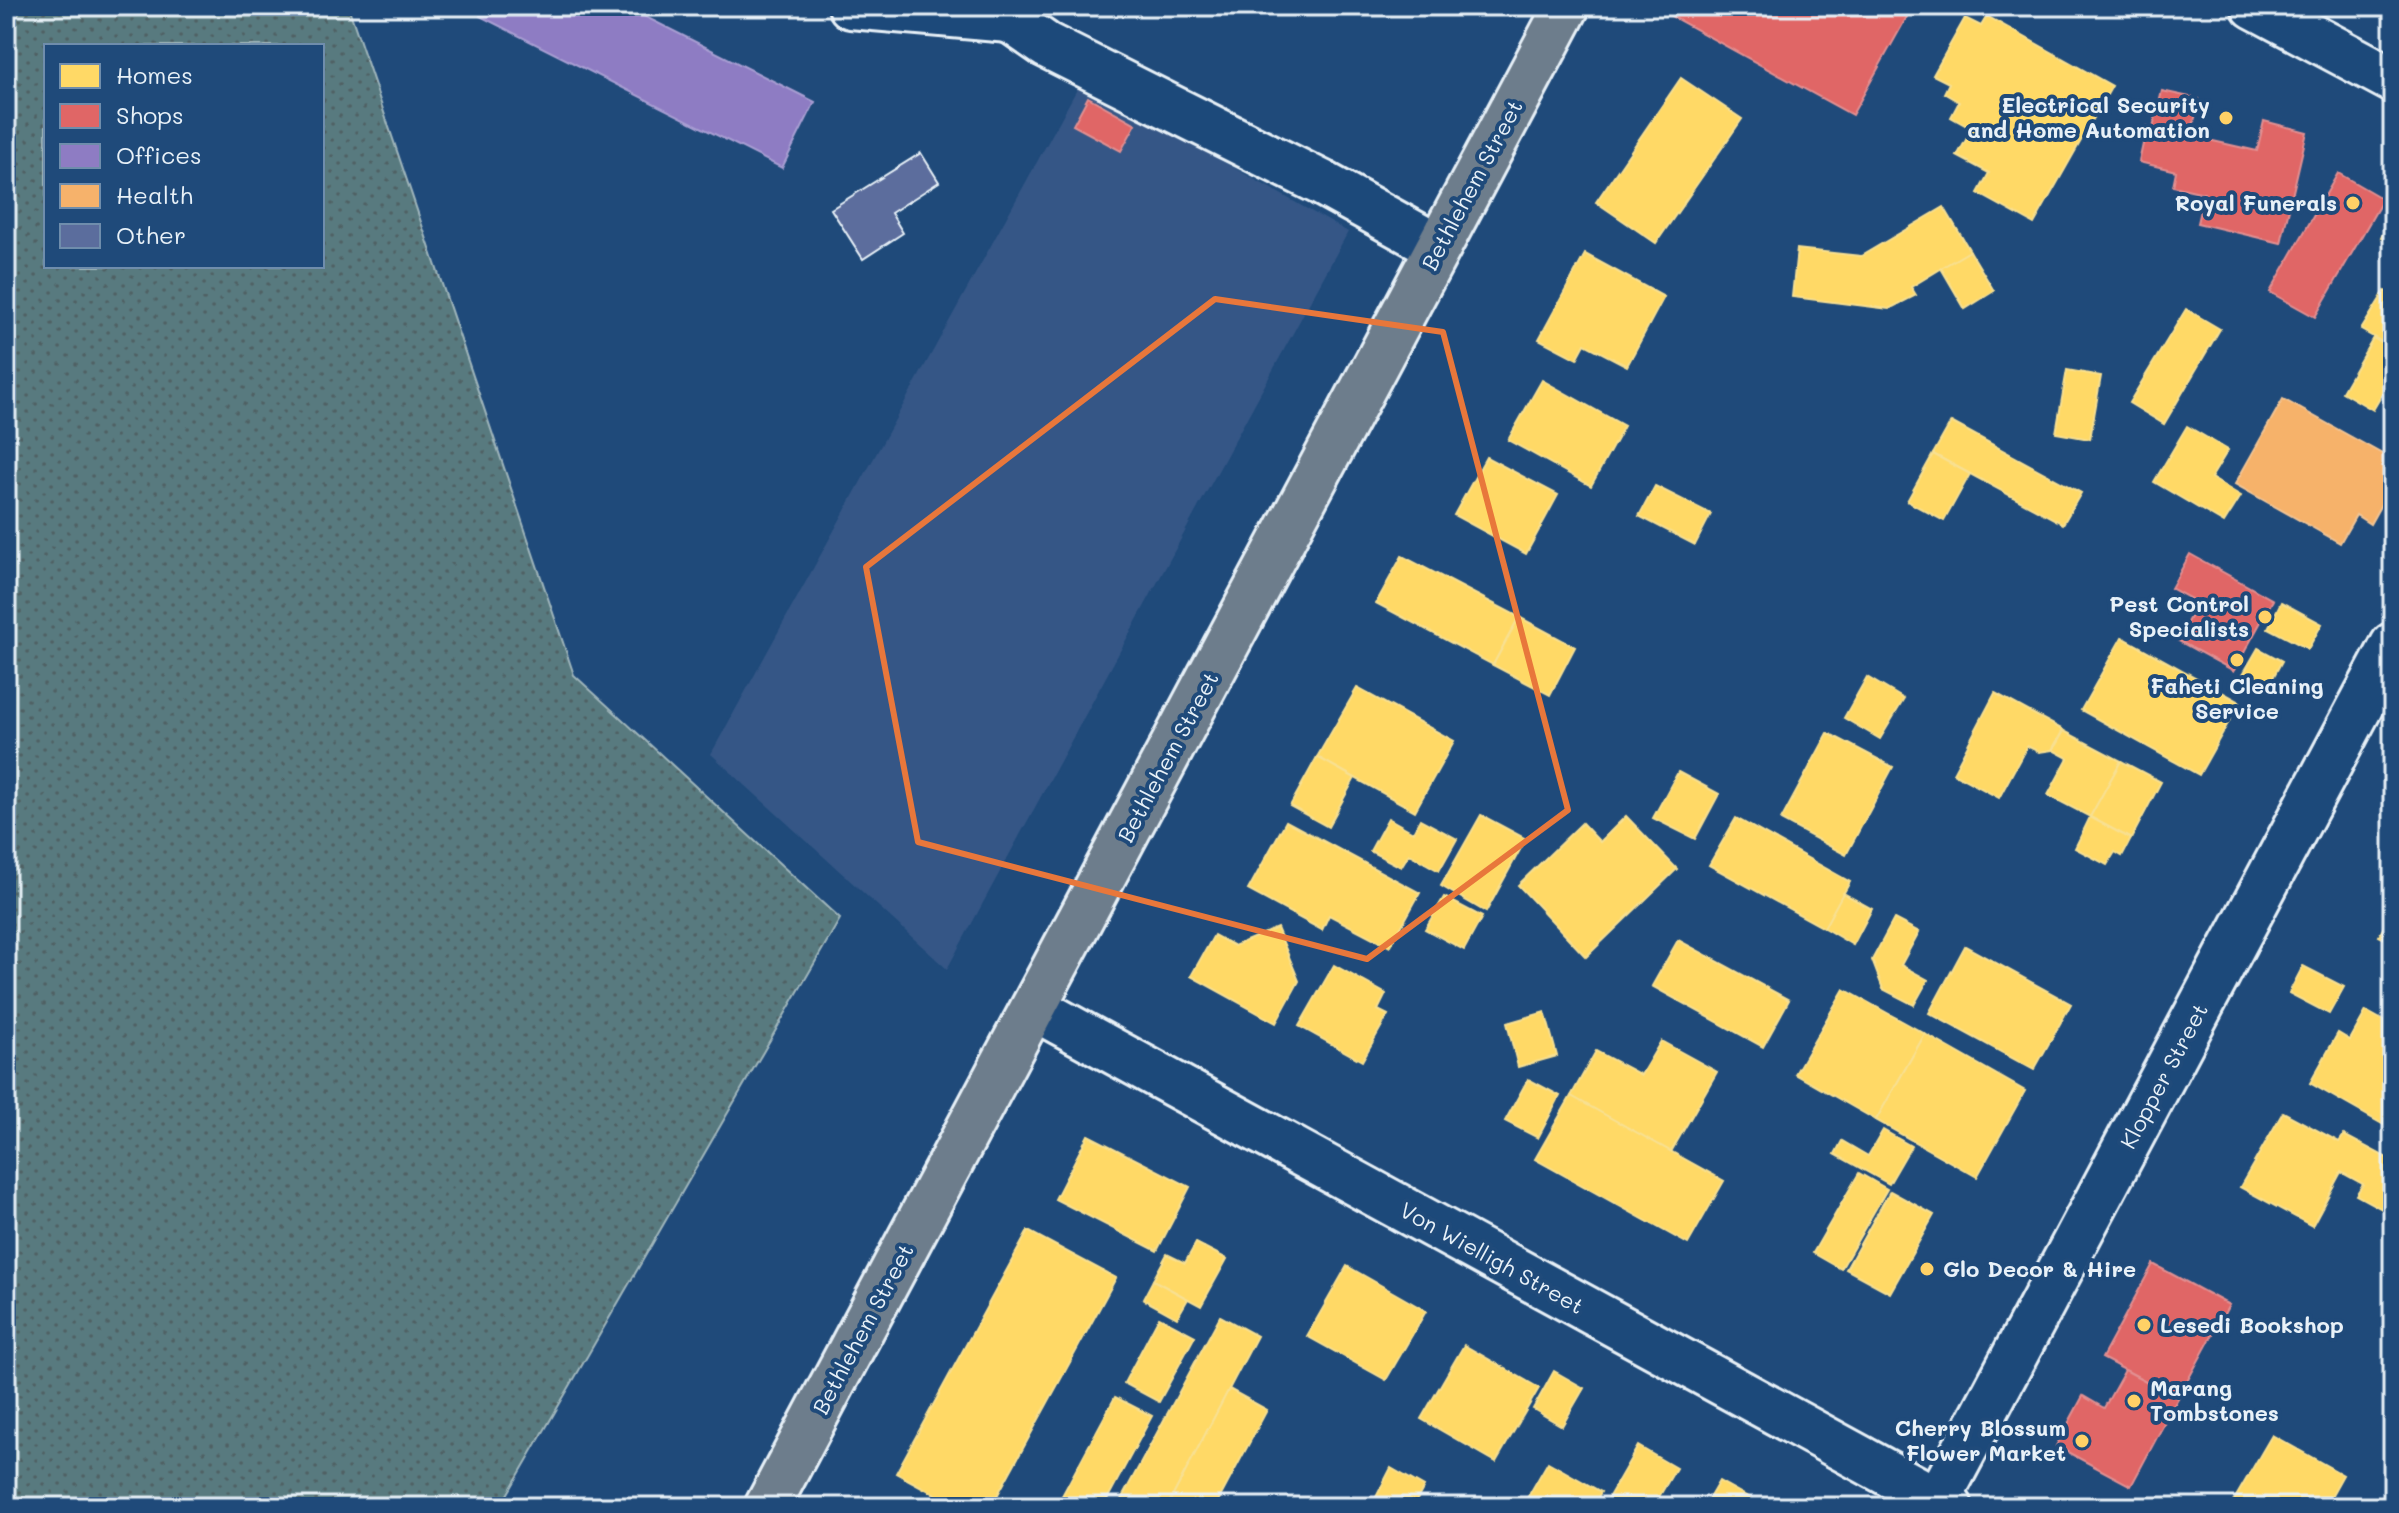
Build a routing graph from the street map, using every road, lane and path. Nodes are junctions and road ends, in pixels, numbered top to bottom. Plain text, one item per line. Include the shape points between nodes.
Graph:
1 (851, 6) edge
2 (1567, 6) edge
3 (2254, 6) edge
4 (999, 13) edge
5 (2393, 80) edge
6 (1438, 247) junction
7 (2393, 645) edge
8 (1034, 1008) junction
9 (1941, 1505) edge
10 (767, 1507) edge

1 - 4 street
2 - 6 main road, Bethlehem Street
3 - 5 street
4 - 6 street via 1046,45
6 - 8 main road, Bethlehem Street
7 - 9 street, Klopper Street
8 - 9 street, Von Wielligh Street
8 - 10 main road, Bethlehem Street

